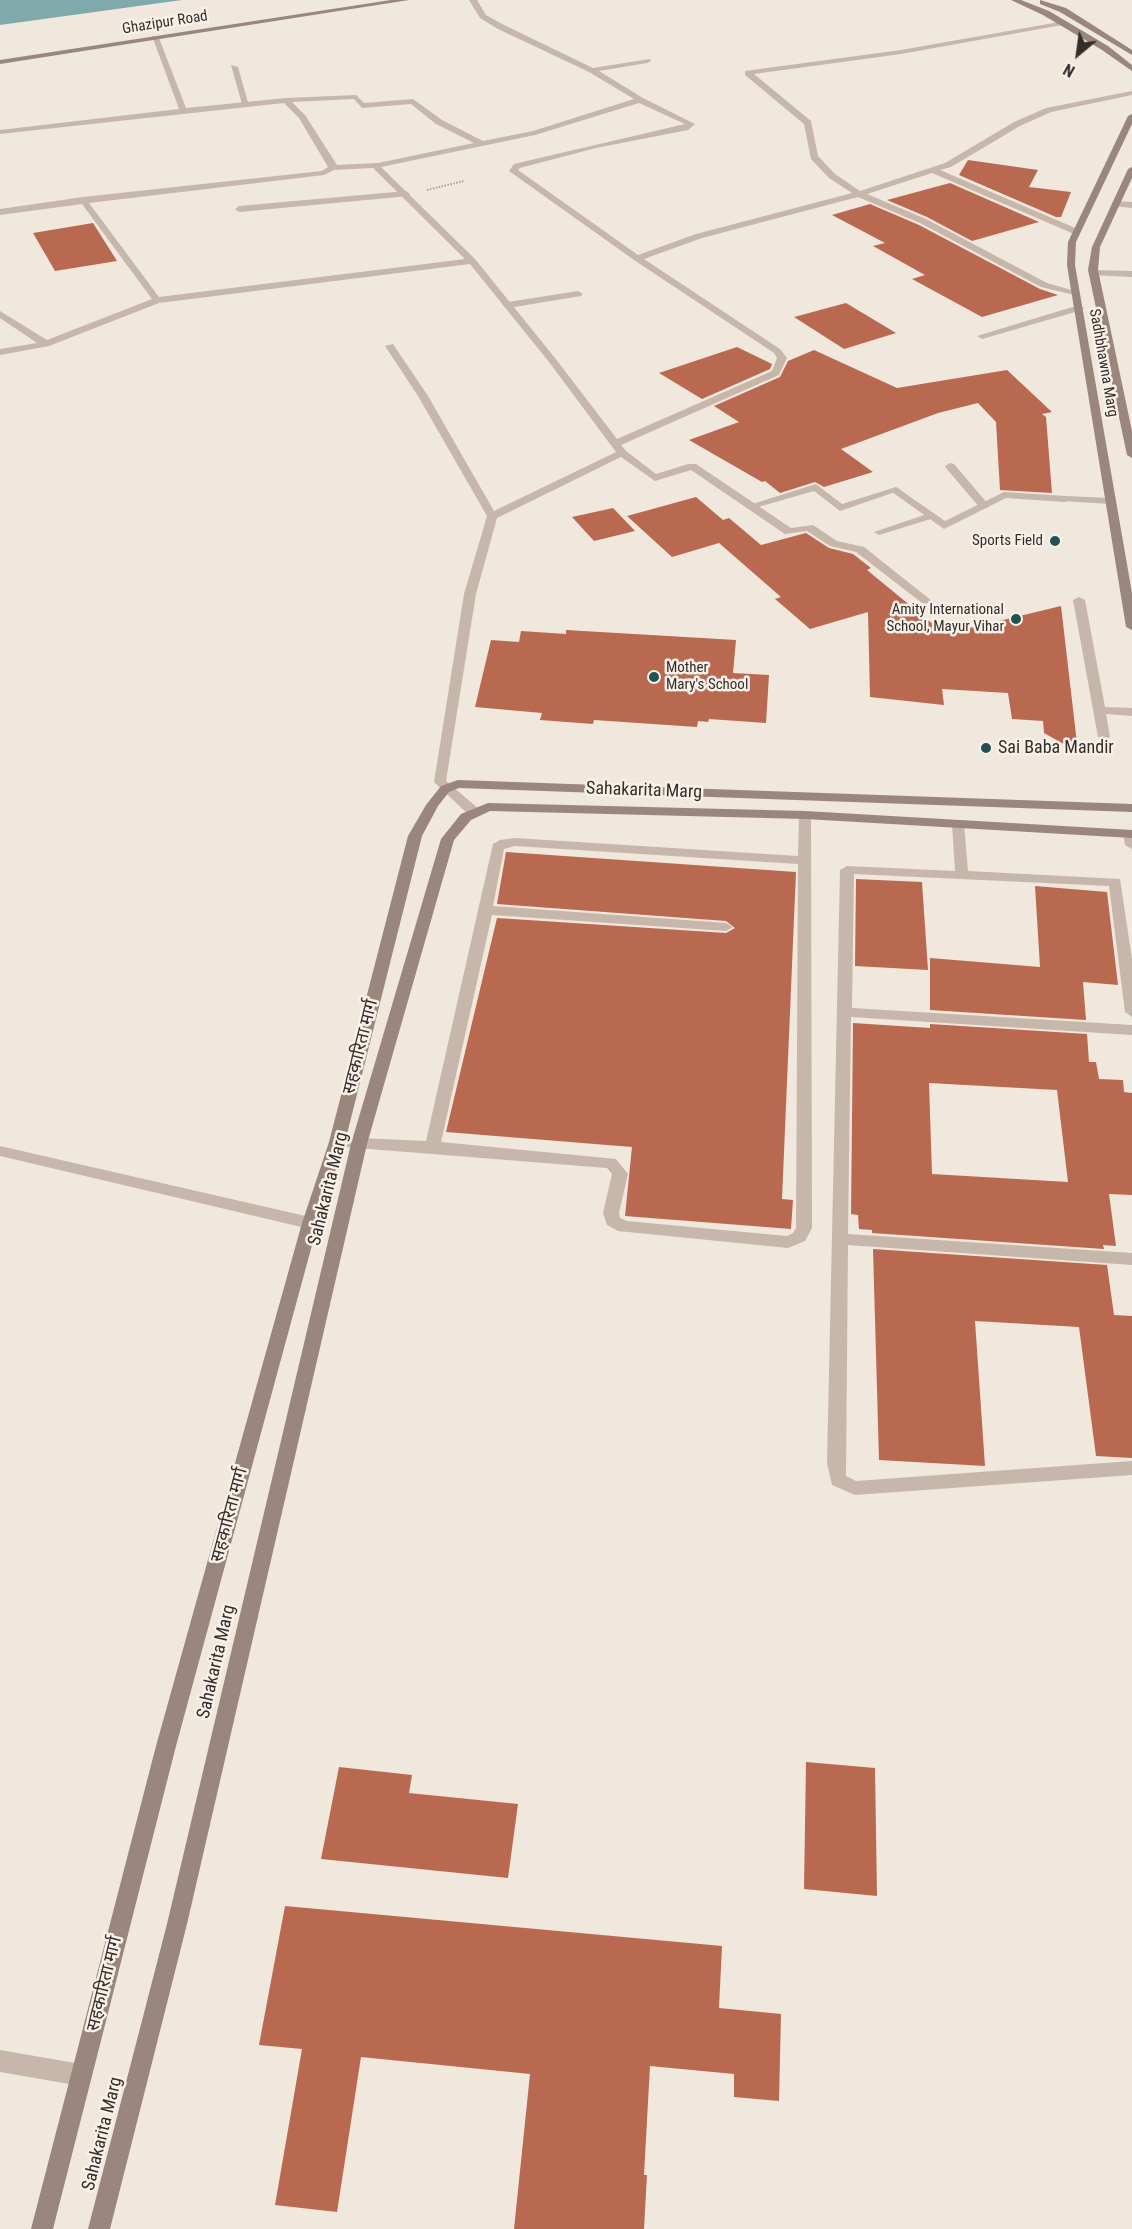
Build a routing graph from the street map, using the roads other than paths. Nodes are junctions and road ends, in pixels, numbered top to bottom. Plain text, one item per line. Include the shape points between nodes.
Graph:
1 (358, 0) edge
2 (405, 0) edge
3 (473, 0) edge
4 (1015, 0) edge
5 (1038, 0) edge
6 (1062, 23) junction
7 (155, 38) junction
8 (0, 53) edge
9 (1132, 53) edge
10 (647, 61) dead end
11 (0, 62) edge
12 (234, 67) dead end
13 (1132, 69) edge
14 (592, 70) junction
15 (1132, 93) edge
16 (286, 100) junction
17 (640, 100) junction
18 (246, 104) junction
19 (183, 110) junction
20 (1132, 116) edge
21 (0, 132) edge
22 (1128, 134) edge
23 (482, 144) junction
24 (378, 165) junction
25 (332, 168) junction
26 (1132, 169) edge
27 (933, 170) junction
28 (406, 194) junction
29 (859, 194) junction
30 (83, 200) junction
31 (1116, 204) junction
32 (1132, 205) edge
33 (238, 208) dead end
34 (0, 212) edge
35 (1077, 232) junction
36 (637, 258) junction
37 (472, 261) junction
38 (1094, 273) junction
39 (1132, 274) edge
40 (578, 294) dead end
41 (1076, 294) junction
42 (158, 300) junction
43 (508, 305) junction
44 (1079, 308) junction
45 (0, 314) edge
46 (982, 336) dead end
47 (46, 344) junction
48 (390, 346) dead end
49 (0, 352) edge
50 (619, 449) junction
51 (1132, 455) edge
52 (950, 466) dead end
53 (1111, 501) junction
54 (751, 506) junction
55 (984, 506) junction
56 (492, 516) junction
57 (930, 516) junction
58 (879, 532) dead end
59 (1078, 600) dead end
60 (926, 601) dead end
61 (1132, 627) edge
62 (1100, 710) junction
63 (1132, 712) edge
64 (1104, 737) dead end
65 (445, 789) junction
66 (1132, 808) edge
67 (475, 813) junction
68 (805, 815) junction
69 (958, 824) junction
70 (1131, 838) edge
71 (804, 860) junction
72 (962, 875) junction
73 (486, 910) junction
74 (726, 927) dead end
75 (845, 1012) junction
76 (1132, 1012) edge
77 (1132, 1030) edge
78 (337, 1142) junction
79 (359, 1144) junction
80 (432, 1147) junction
81 (0, 1151) edge
82 (310, 1223) junction
83 (842, 1239) junction
84 (1132, 1259) edge
85 (1132, 1468) edge
86 (0, 2061) edge
87 (81, 2075) junction
88 (42, 2229) edge
89 (99, 2229) edge

1 - 8 street, Ghazipur Road
2 - 7 street, Ghazipur Road
3 - 14 street via 483,16 501,27
4 - 6 street
5 - 9 street via 1063,10
6 - 13 street via 1106,48
6 - 29 street via 901,52 748,73 808,123 814,156 832,176
7 - 11 street, Ghazipur Road
7 - 19 street
10 - 14 street
12 - 18 street
14 - 17 street
15 - 27 street via 1049,110
16 - 18 street
16 - 23 street via 356,97 362,106 413,101 439,122
16 - 25 street via 302,117
17 - 23 street via 535,133
17 - 36 street via 690,122 691,126 528,163 513,171
18 - 19 street
19 - 21 street
20 - 22 street, Sadhbhawna Marg
22 - 35 street, Sadhbhawna Marg
23 - 24 street
24 - 25 street
24 - 28 street
25 - 30 street via 324,173
26 - 31 street, Sadhbhawna Marg
27 - 29 street
27 - 35 street
28 - 33 street
28 - 37 street
29 - 36 street via 699,236
29 - 41 street via 923,221 1044,285
30 - 34 street
30 - 42 street
31 - 32 street
31 - 38 street, Sadhbhawna Marg via 1096,247
35 - 41 street, Sadhbhawna Marg via 1072,242 1071,265
36 - 50 street via 782,358 776,373
37 - 42 street
37 - 43 street
38 - 39 street
38 - 51 street, Sadhbhawna Marg
40 - 43 street
41 - 44 street, Sadhbhawna Marg
42 - 47 street
43 - 50 street
44 - 46 street
44 - 53 street, Sadhbhawna Marg
45 - 47 street
47 - 49 street
48 - 56 street
50 - 54 street via 655,478 692,466
50 - 56 street
52 - 55 street
53 - 55 street via 1004,495
53 - 61 street, Sadhbhawna Marg
54 - 57 street via 816,487 840,508 896,490
54 - 60 street via 789,532 809,527 834,544 860,549
55 - 57 street via 944,526
56 - 65 street via 470,594 440,782
57 - 58 street
59 - 62 street
62 - 63 street
62 - 64 street
65 - 66 street, Sahakarita Marg via 458,784
65 - 67 street
65 - 78 street, सहकारिता मार्ग via 415,836
67 - 68 street, Sahakarita Marg via 488,807
67 - 79 street, Sahakarita Marg via 466,817 448,838
68 - 69 street, Sahakarita Marg
68 - 71 street
69 - 70 street, Sahakarita Marg
69 - 72 street
71 - 73 street via 505,843 498,848
71 - 80 street via 804,1228 799,1237 788,1242 624,1227 613,1221 611,1213 620,1174 611,1163
72 - 75 street via 847,870
72 - 76 street via 1115,882
73 - 74 street
73 - 80 street
75 - 77 street
75 - 83 street
78 - 79 street
78 - 82 street, सहकारिता मार्ग
79 - 80 street
79 - 89 street, Sahakarita Marg via 177,1924
81 - 82 street
82 - 87 street, सहकारिता मार्ग via 166,1746
83 - 84 street
83 - 85 street via 838,1480 855,1488
86 - 87 street
87 - 88 street, सहकारिता मार्ग

